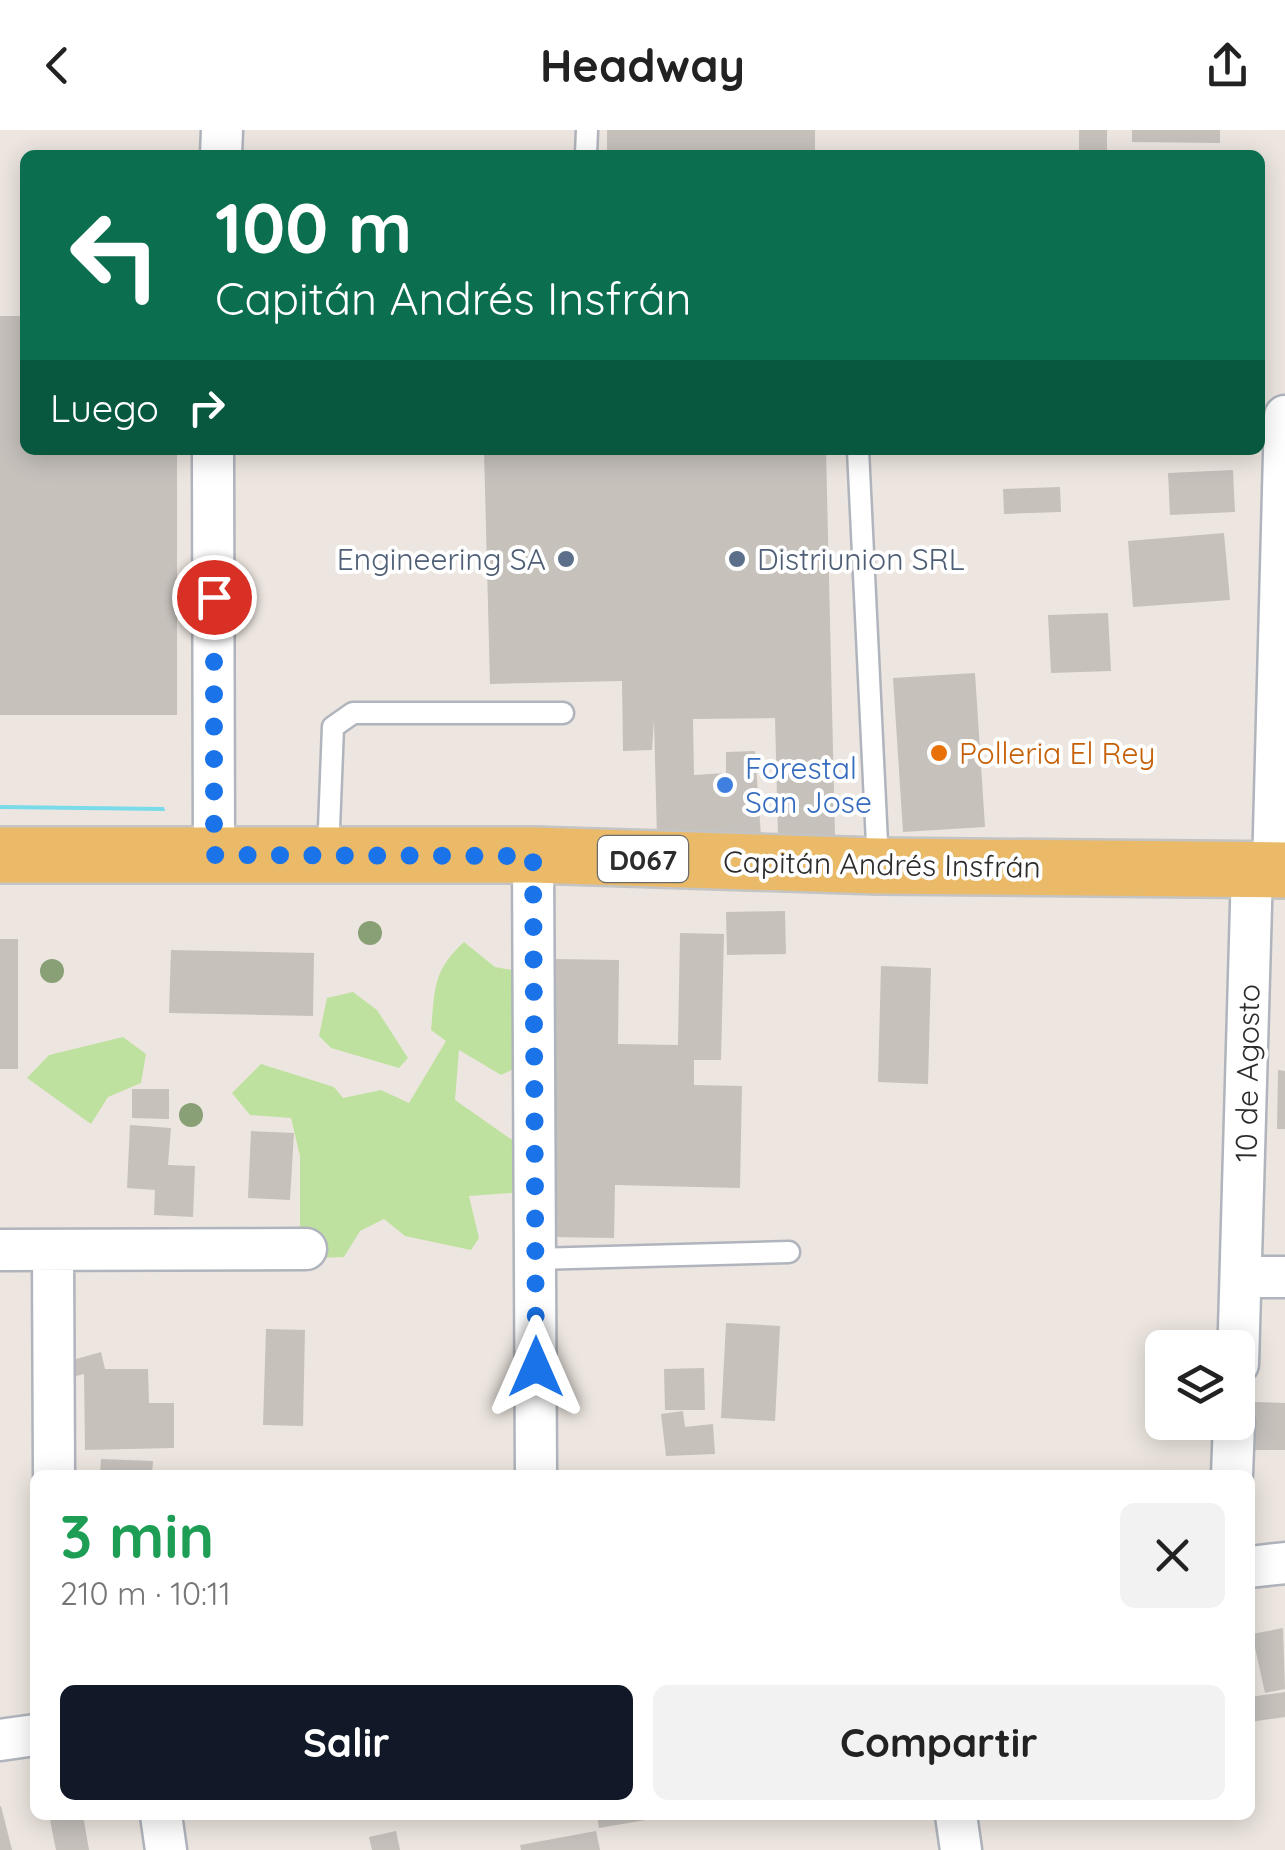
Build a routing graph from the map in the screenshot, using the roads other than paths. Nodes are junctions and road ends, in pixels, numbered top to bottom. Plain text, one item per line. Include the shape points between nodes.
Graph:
1 (1285, 416) edge
2 (213, 455) edge
3 (858, 455) edge
4 (563, 713) dead end
5 (0, 855) edge
6 (214, 855) junction
7 (328, 855) junction
8 (533, 856) junction
9 (878, 866) junction
10 (1270, 870) edge
11 (306, 1249) dead end
12 (0, 1250) edge
13 (53, 1252) junction
14 (789, 1252) dead end
15 (535, 1259) junction
16 (1242, 1277) junction
17 (1285, 1277) edge
18 (1240, 1330) edge
19 (1233, 1440) edge
20 (54, 1470) edge
21 (536, 1470) edge
22 (1232, 1470) edge
23 (1285, 1562) edge
24 (1255, 1567) edge
25 (30, 1736) edge
26 (0, 1740) edge
27 (162, 1820) edge
28 (957, 1820) edge
29 (166, 1850) edge
30 (961, 1850) edge

1 - 10 street, 10 de Agosto
2 - 6 street
3 - 9 lane
4 - 7 lane via 340,718 333,727
5 - 6 main road, Capitán Andrés Insfrán / D067
6 - 7 main road, Capitán Andrés Insfrán / D067
7 - 8 main road, Capitán Andrés Insfrán / D067
8 - 9 main road, Capitán Andrés Insfrán / D067
8 - 15 street
9 - 10 main road, Capitán Andrés Insfrán / D067
10 - 16 street, 10 de Agosto
11 - 13 street
12 - 13 street
13 - 20 street
14 - 15 lane
15 - 21 street
16 - 17 street
16 - 18 street, 10 de Agosto
19 - 22 street
23 - 24 street
25 - 26 street
27 - 29 street
28 - 30 street

